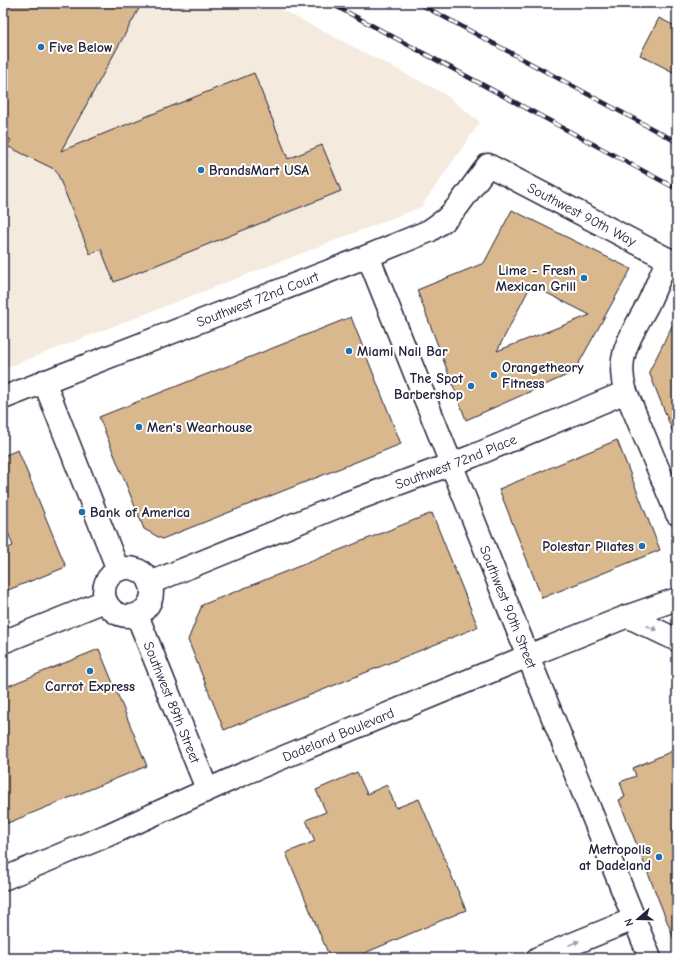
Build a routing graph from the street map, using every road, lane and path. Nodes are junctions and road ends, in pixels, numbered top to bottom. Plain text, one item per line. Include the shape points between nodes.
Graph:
1 (488, 165) joint
2 (368, 256) junction
3 (673, 262) edge
4 (44, 381) junction
5 (626, 392) junction
6 (3, 398) edge
7 (451, 464) junction
8 (677, 514) edge
9 (118, 570) junction
10 (150, 583) junction
11 (677, 599) edge
12 (105, 601) junction
13 (138, 615) junction
14 (627, 616) junction
15 (677, 640) edge
16 (3, 642) edge
17 (528, 656) junction
18 (208, 789) junction
19 (3, 879) edge
20 (634, 919) junction
21 (538, 958) edge
22 (650, 958) edge

1 - 2 street, Southwest 72nd Court via 446,220 429,231
1 - 3 street, Southwest 90th Way
2 - 4 street, Southwest 72nd Court
2 - 7 street, Southwest 90th Street
3 - 5 street via 628,340 622,367 622,381
4 - 6 street, Southwest 72nd Court
4 - 9 street
5 - 7 street, Southwest 72nd Place
5 - 8 street
7 - 10 street, Southwest 72nd Place via 344,504
7 - 17 street, Southwest 90th Street
9 - 10 street via 125,567 133,568 146,576
9 - 12 street via 106,580 103,594
10 - 13 street via 152,590 148,605
11 - 14 street, Dadeland Boulevard
12 - 13 street via 109,608 122,616
12 - 16 street
13 - 18 street, Southwest 89th Street
14 -> 15 street
14 - 17 street, Dadeland Boulevard
17 - 18 street, Dadeland Boulevard
17 - 20 street, Southwest 90th Street
18 - 19 street, Dadeland Boulevard
21 -> 20 street
20 - 22 street, Southwest 90th Street

